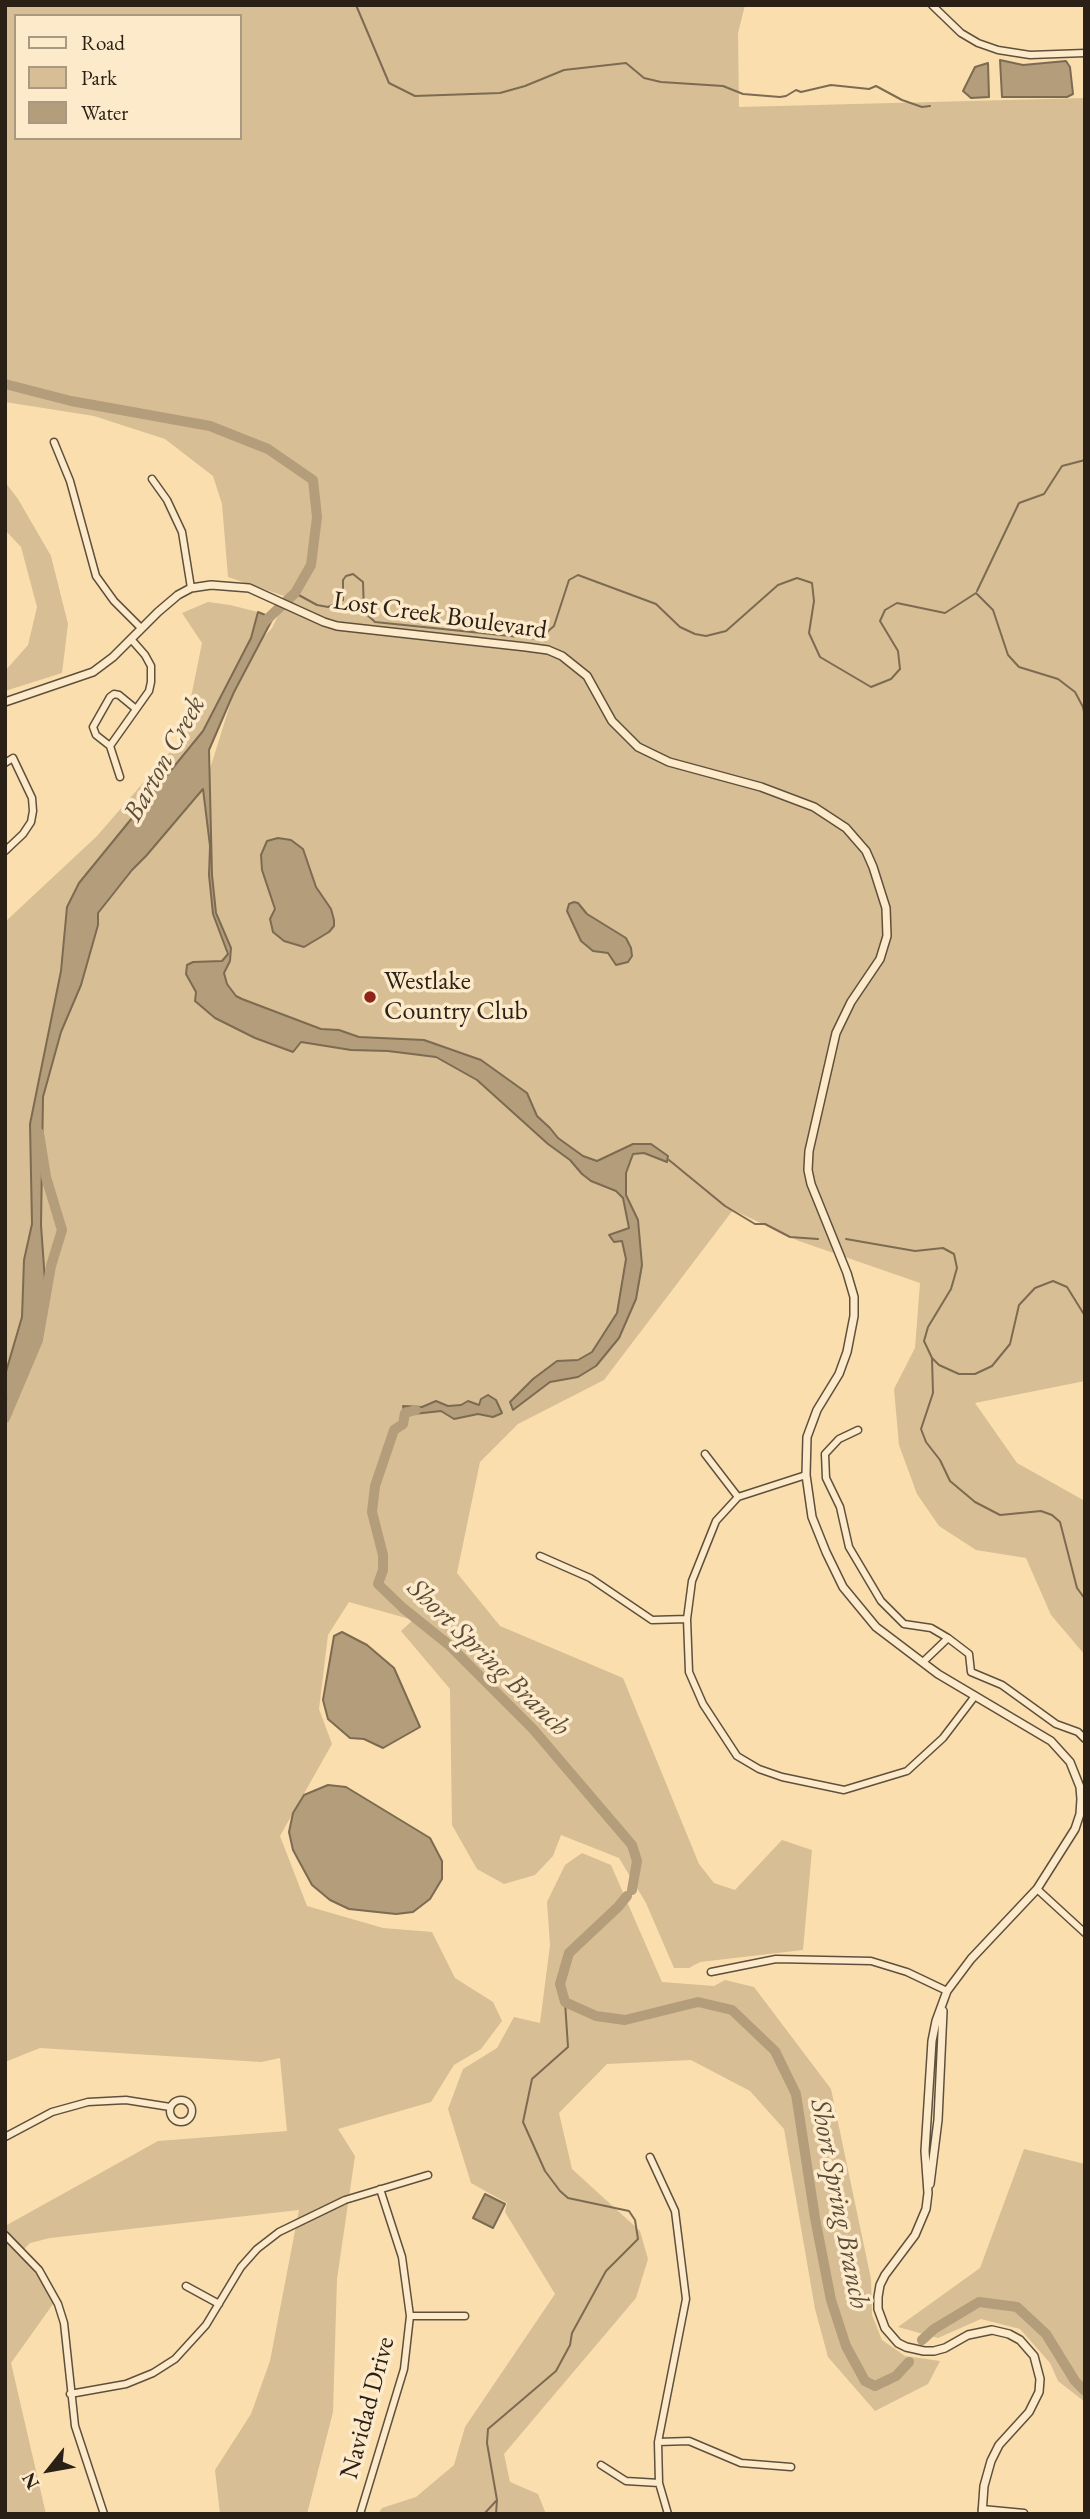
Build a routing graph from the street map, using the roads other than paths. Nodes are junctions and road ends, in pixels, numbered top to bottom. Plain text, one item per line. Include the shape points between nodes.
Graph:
1 (932, 5) edge
2 (1085, 53) edge
3 (54, 442) dead end
4 (152, 480) dead end
5 (191, 588) junction
6 (141, 628) junction
7 (131, 639) junction
8 (5, 702) edge
9 (136, 709) junction
10 (110, 746) junction
11 (5, 763) edge
12 (120, 777) dead end
13 (5, 850) edge
14 (858, 1430) dead end
15 (705, 1454) dead end
16 (806, 1475) junction
17 (738, 1497) junction
18 (540, 1556) dead end
19 (687, 1619) junction
20 (948, 1639) junction
21 (923, 1662) junction
22 (975, 1696) junction
23 (1085, 1739) edge
24 (1037, 1889) junction
25 (1085, 1933) edge
26 (711, 1972) dead end
27 (947, 1991) junction
28 (943, 2004) junction
29 (930, 2064) junction
30 (940, 2064) junction
31 (170, 2108) dead end
32 (5, 2137) edge
33 (650, 2157) dead end
34 (428, 2175) dead end
35 (380, 2189) junction
36 (928, 2193) junction
37 (5, 2235) edge
38 (186, 2286) dead end
39 (219, 2304) junction
40 (411, 2316) junction
41 (465, 2316) dead end
42 (70, 2394) junction
43 (659, 2442) junction
44 (601, 2465) dead end
45 (791, 2467) dead end
46 (659, 2483) junction
47 (982, 2511) edge
48 (1024, 2513) edge
49 (104, 2514) edge
50 (360, 2514) edge
51 (668, 2514) edge

1 - 2 street via 961,33 998,50 1030,55
3 - 6 street via 74,494 96,576
4 - 5 street via 182,532
5 - 6 street
5 - 16 street, Lost Creek Boulevard via 249,588 337,626 548,650 587,676 612,721 638,747 669,762 769,789 814,807 846,828 866,851 886,908 887,936 880,959 850,1002 836,1033 814,1121 808,1170 846,1273 854,1316 839,1374 809,1430
6 - 7 street
7 - 8 street via 83,677
7 - 9 street via 145,654 152,674 149,691
9 - 10 street
9 - 10 street via 119,695 110,697 93,727
10 - 12 street
11 - 13 street via 13,758 32,798 33,811 23,834
14 - 20 street via 839,1438 824,1461 849,1547 893,1615 904,1625 931,1628
15 - 17 street
16 - 17 street
16 - 21 street, Lost Creek Boulevard via 812,1517 843,1587 876,1627
17 - 19 street via 716,1521 692,1581
18 - 19 street via 590,1578 652,1620
19 - 22 street via 689,1672 703,1704 737,1756 782,1777 844,1790 907,1771 943,1738
20 - 21 street
20 - 23 street via 969,1654 971,1672 1002,1685
21 - 22 street, Lost Creek Boulevard
22 - 24 street, Lost Creek Boulevard via 1051,1741 1076,1774 1080,1814 1066,1847
24 - 25 street
24 - 27 street, Lost Creek Boulevard
26 - 27 street via 776,1959 870,1961
27 - 28 street, Lost Creek Boulevard
28 - 29 street, Lost Creek Boulevard
28 - 30 street, Lost Creek Boulevard
29 - 30 street
29 - 36 street, Lost Creek Boulevard
30 - 36 street, Lost Creek Boulevard via 935,2158
31 - 32 street via 126,2100 88,2102 52,2112
33 - 43 street via 675,2211 685,2299
34 - 35 street
35 - 39 street via 292,2224 268,2240 241,2267
35 - 40 street, Navidad Drive via 402,2257
36 - 47 street, Lost Creek Boulevard via 915,2235 880,2285 878,2309 885,2328 898,2343 923,2351 945,2348 981,2331 1000,2331 1020,2340 1038,2366 1036,2402 990,2461
37 - 42 street via 39,2270 58,2304
38 - 39 street
39 - 42 street via 197,2337 164,2367 126,2384
40 - 41 street
40 - 50 street, Navidad Drive via 404,2369
42 - 49 street via 77,2434
43 - 45 street via 689,2441 741,2463
43 - 46 street
44 - 46 street via 626,2481
46 - 51 street
47 - 48 street

